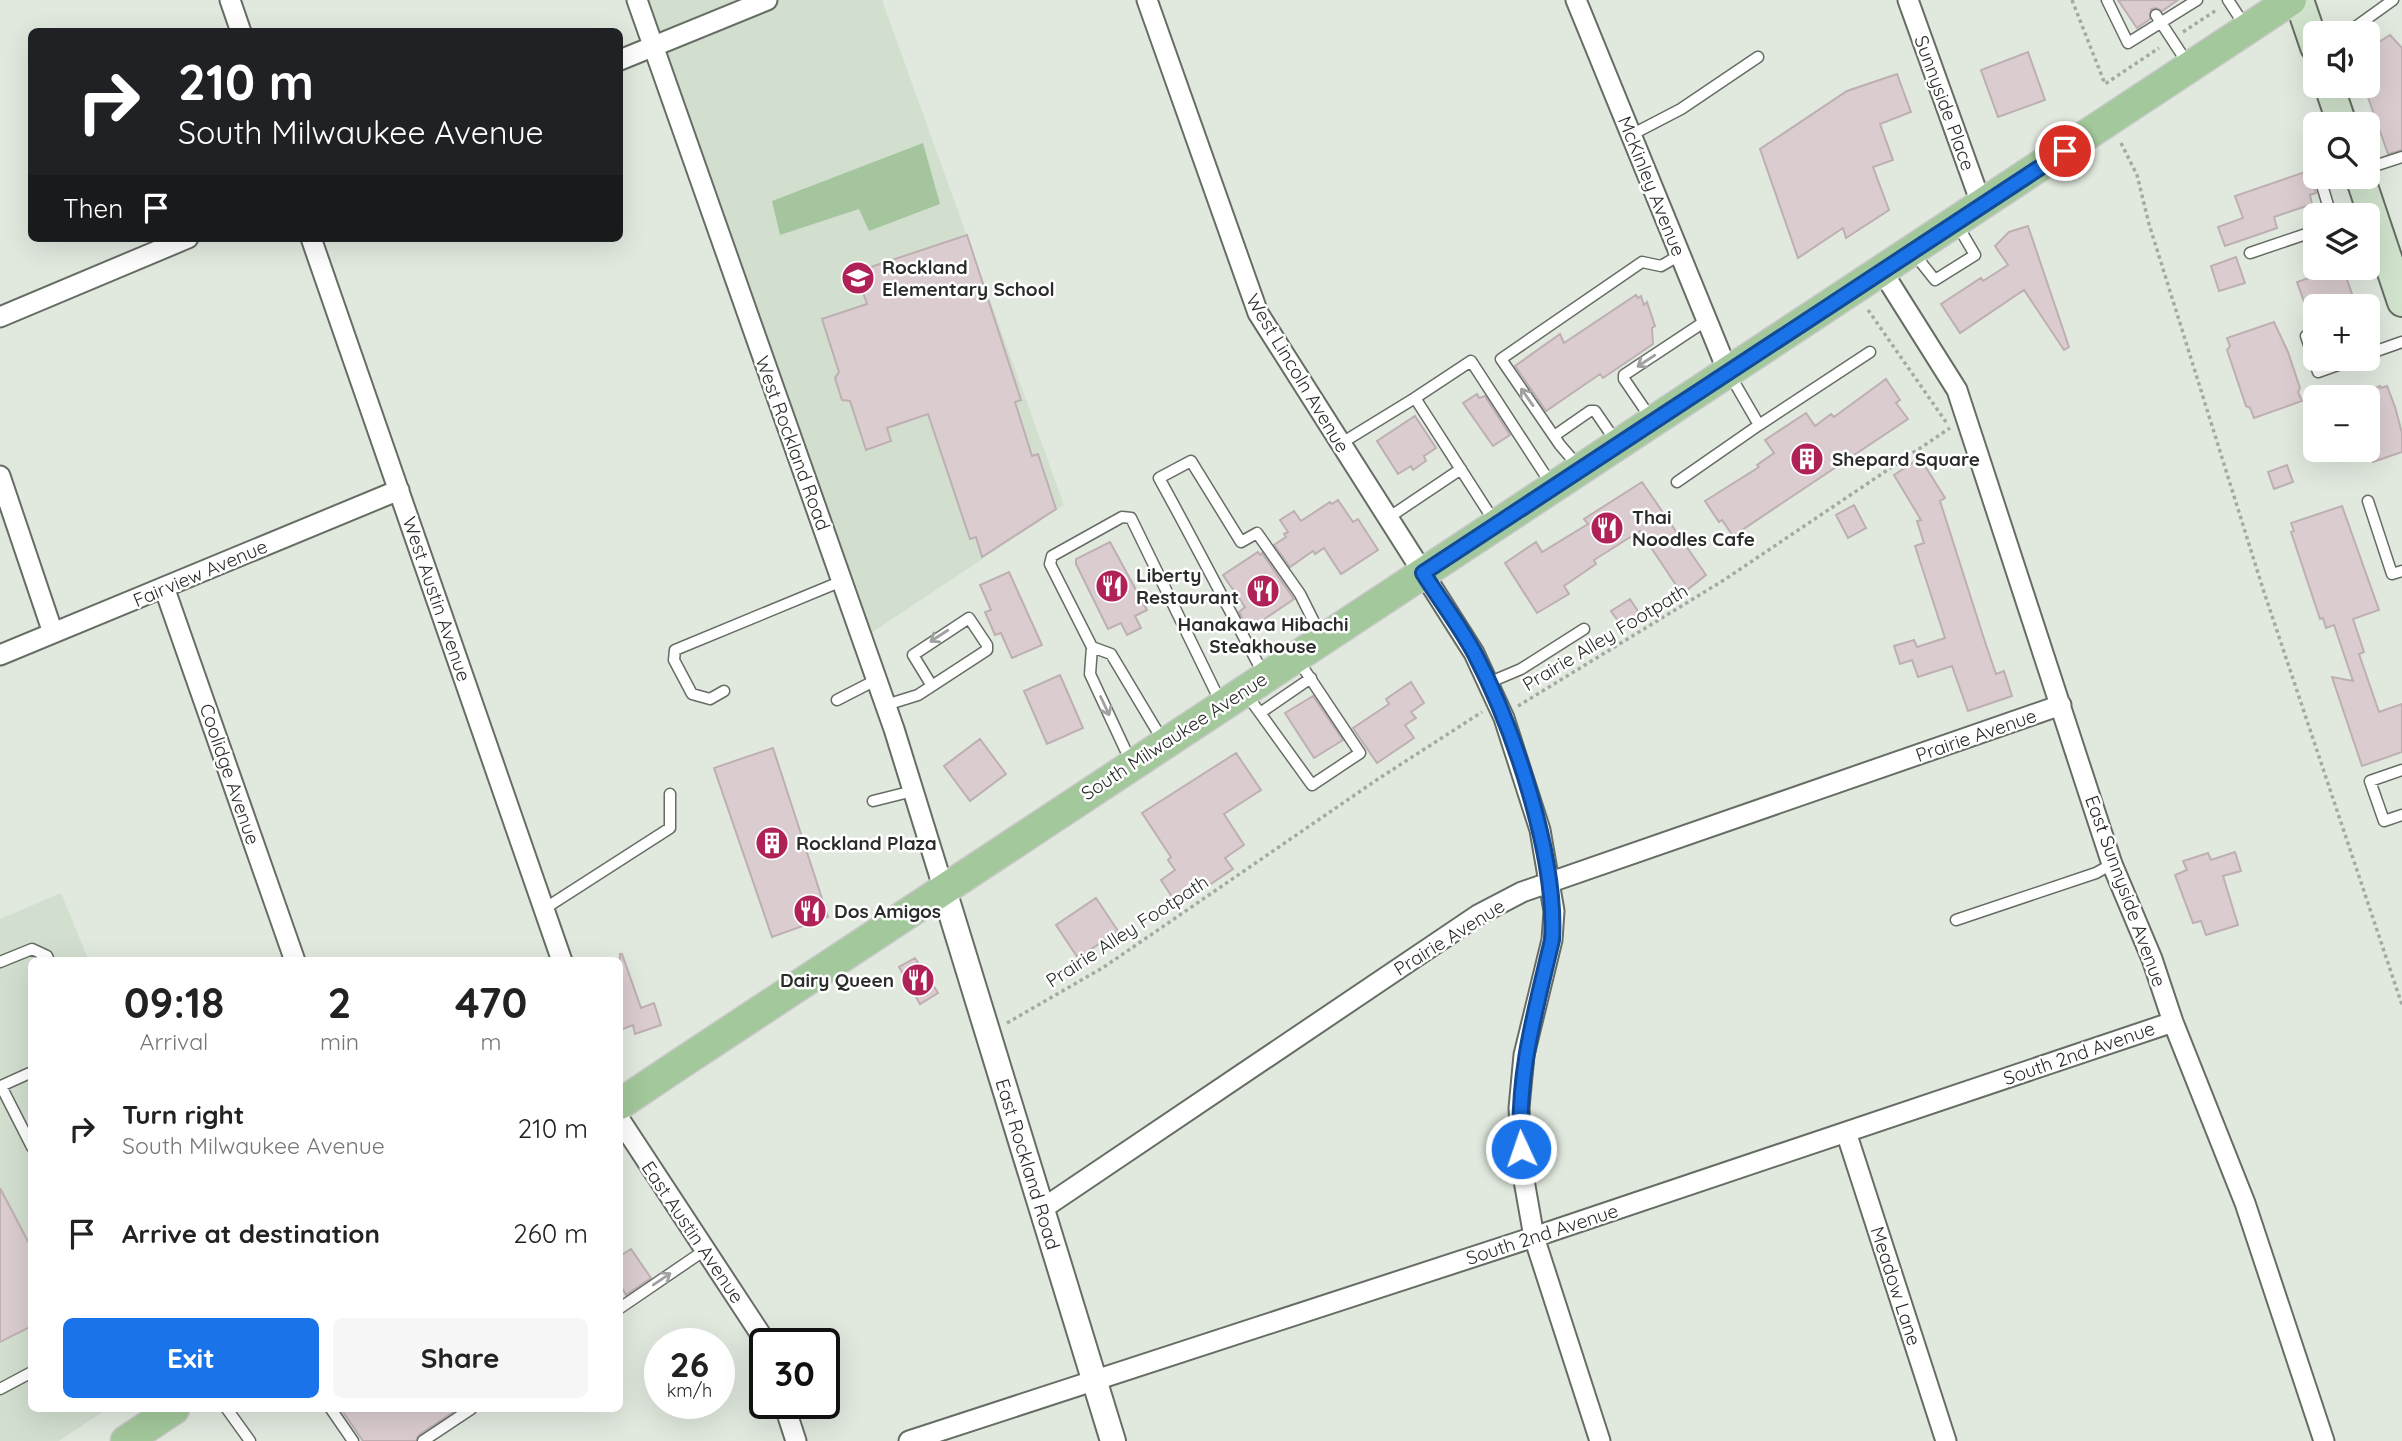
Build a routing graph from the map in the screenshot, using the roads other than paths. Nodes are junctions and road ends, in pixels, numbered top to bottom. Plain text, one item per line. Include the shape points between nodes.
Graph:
1 (230, 0) edge
2 (637, 0) edge
3 (766, 0) edge
4 (1147, 0) edge
5 (1577, 0) edge
6 (1908, 0) edge
7 (2107, 0) edge
8 (2197, 0) edge
9 (2228, 0) edge
10 (2291, 0) edge
11 (2299, 0) edge
12 (2393, 0) edge
13 (2179, 6) edge
14 (2159, 19) junction
15 (2306, 21) edge
16 (2364, 21) edge
17 (240, 28) edge
18 (2247, 30) junction
19 (653, 47) junction
20 (1758, 57) dead end
21 (623, 59) edge
22 (2191, 67) junction
23 (1631, 135) junction
24 (2402, 157) edge
25 (2380, 164) edge
26 (1982, 206) junction
27 (2303, 235) edge
28 (178, 242) edge
29 (312, 242) edge
30 (2380, 247) edge
31 (2249, 253) dead end
32 (1680, 255) junction
33 (1882, 271) junction
34 (2402, 302) edge
35 (0, 317) edge
36 (1707, 320) junction
37 (2402, 342) edge
38 (2380, 350) edge
39 (1870, 352) dead end
40 (1728, 372) junction
41 (1415, 398) junction
42 (1653, 421) junction
43 (1759, 425) junction
44 (1554, 436) junction
45 (1340, 444) junction
46 (1618, 444) junction
47 (1461, 469) junction
48 (1580, 469) junction
49 (0, 476) edge
50 (1677, 482) dead end
51 (1553, 487) junction
52 (399, 490) junction
53 (2368, 501) dead end
54 (1388, 518) junction
55 (1496, 525) junction
56 (2402, 571) edge
57 (1423, 573) junction
58 (842, 581) junction
59 (164, 587) junction
60 (1584, 629) dead end
61 (53, 633) junction
62 (1322, 639) junction
63 (1092, 647) junction
64 (0, 655) edge
65 (1303, 667) junction
66 (877, 680) junction
67 (1488, 683) junction
68 (932, 686) junction
69 (724, 691) dead end
70 (1247, 696) junction
71 (836, 700) dead end
72 (886, 705) junction
73 (2062, 705) junction
74 (1164, 743) junction
75 (1132, 764) junction
76 (2402, 770) edge
77 (913, 791) junction
78 (670, 794) dead end
79 (873, 801) dead end
80 (2402, 815) edge
81 (2112, 864) junction
82 (1549, 882) junction
83 (943, 887) junction
84 (544, 909) junction
85 (1956, 920) dead end
86 (47, 957) edge
87 (294, 957) edge
88 (561, 957) edge
89 (0, 962) edge
90 (2173, 1022) junction
91 (28, 1074) edge
92 (1, 1085) edge
93 (623, 1102) edge
94 (623, 1125) edge
95 (1846, 1132) junction
96 (28, 1139) edge
97 (1042, 1209) junction
98 (1534, 1237) junction
99 (705, 1250) junction
100 (623, 1306) edge
101 (756, 1328) edge
102 (28, 1374) edge
103 (1094, 1380) junction
104 (0, 1389) edge
105 (170, 1412) edge
106 (229, 1412) edge
107 (333, 1412) edge
108 (466, 1412) edge
109 (789, 1419) edge
110 (127, 1441) edge
111 (250, 1441) edge
112 (353, 1441) edge
113 (423, 1441) edge
114 (796, 1441) edge
115 (909, 1441) edge
116 (1113, 1441) edge
117 (1600, 1441) edge
118 (1947, 1441) edge
119 (2324, 1441) edge

1 - 17 street
2 - 19 street, West Rockland Road
3 - 19 street
4 - 45 street, West Lincoln Avenue via 1258,313
5 - 23 street, McKinley Avenue
6 - 26 street, Sunnyside Place
7 - 14 lane via 2128,43
8 - 13 lane
9 - 18 lane
10 - 18 main road, South Milwaukee Avenue
11 - 15 main road
12 - 16 lane
13 - 14 lane
14 - 22 lane
18 - 22 main road, South Milwaukee Avenue
19 - 21 street
19 - 58 street, West Rockland Road
20 - 23 lane via 1681,109
22 - 26 main road, South Milwaukee Avenue
23 - 32 street, McKinley Avenue
24 - 25 lane
26 - 33 main road, South Milwaukee Avenue
27 - 31 lane
28 - 35 street
29 - 52 street, West Austin Avenue
30 - 34 main road
32 - 36 street, McKinley Avenue
44 -> 32 lane via 1503,357 1642,262 1661,266
33 - 40 main road, South Milwaukee Avenue
33 - 73 street, East Sunnyside Avenue via 1957,390
36 - 40 street, McKinley Avenue
36 -> 42 lane via 1624,375
37 - 38 lane
39 - 43 lane
40 - 42 main road, South Milwaukee Avenue
40 - 43 lane
41 - 45 lane
41 - 47 lane
41 - 51 lane via 1471,361
42 - 46 main road, South Milwaukee Avenue
43 - 50 lane
44 - 46 lane via 1595,411
44 - 48 lane
45 - 54 street, West Lincoln Avenue
46 - 48 main road, South Milwaukee Avenue
47 - 54 lane
47 - 55 lane
48 - 51 main road, South Milwaukee Avenue
49 - 61 street
51 - 55 main road, South Milwaukee Avenue
52 - 59 street, Fairview Avenue
52 - 84 street, West Austin Avenue
53 - 56 lane via 2392,574
54 - 57 street, West Lincoln Avenue
55 - 57 main road, South Milwaukee Avenue
57 - 62 main road, South Milwaukee Avenue
57 - 67 street, West Lincoln Avenue
58 - 66 street, West Rockland Road
58 - 69 lane via 675,650 674,660 692,694 710,699
59 - 61 street, Fairview Avenue
59 - 87 street, Coolidge Avenue
60 - 67 lane via 1521,669
61 - 64 street, Fairview Avenue
62 - 65 main road, South Milwaukee Avenue
62 - 70 lane via 1300,594 1257,533 1241,542 1191,461 1159,478 1228,608
63 - 70 lane via 1049,559 1127,515
63 - 74 lane via 1111,654
63 -> 75 lane via 1090,674
65 - 70 main road, South Milwaukee Avenue
65 - 70 lane via 1361,751 1315,784
66 - 71 lane
66 - 72 street, West Rockland Road
67 - 82 street, West Lincoln Avenue via 1540,830
68 -> 68 lane via 987,650 970,618 914,653
68 - 72 lane
70 - 74 main road, South Milwaukee Avenue
72 - 77 street, West Rockland Road
73 - 81 street, East Sunnyside Avenue
73 - 82 street, Prairie Avenue
74 - 75 main road, South Milwaukee Avenue
75 - 83 main road, South Milwaukee Avenue
76 - 80 lane via 2370,781 2384,821
77 - 79 lane
77 - 83 street, West Rockland Road
78 - 84 lane via 670,828
81 - 85 lane
81 - 90 street, East Sunnyside Avenue
82 - 97 street, Prairie Avenue via 1478,915
82 - 98 street, West Lincoln Avenue via 1552,940 1524,1055 1519,1108 1522,1169
83 - 93 main road, South Milwaukee Avenue
83 - 97 street, East Rockland Road
84 - 88 street, West Austin Avenue
86 - 89 lane via 32,949
90 - 95 street, South 2nd Avenue
90 - 119 street, East Sunnyside Avenue via 2245,1203
91 - 92 lane
92 - 96 lane
94 - 99 street, East Austin Avenue
95 - 98 street, South 2nd Avenue
95 - 118 street, Meadow Lane
97 - 103 street, East Rockland Road
98 - 103 street, South 2nd Avenue
98 - 117 street, West Lincoln Avenue
100 -> 99 lane
99 - 101 street, East Austin Avenue
102 - 104 lane
103 - 115 street, South 2nd Avenue
103 - 116 street, East Rockland Road
105 - 110 main road
106 - 111 lane
107 - 112 lane
108 - 113 lane
109 - 114 street

